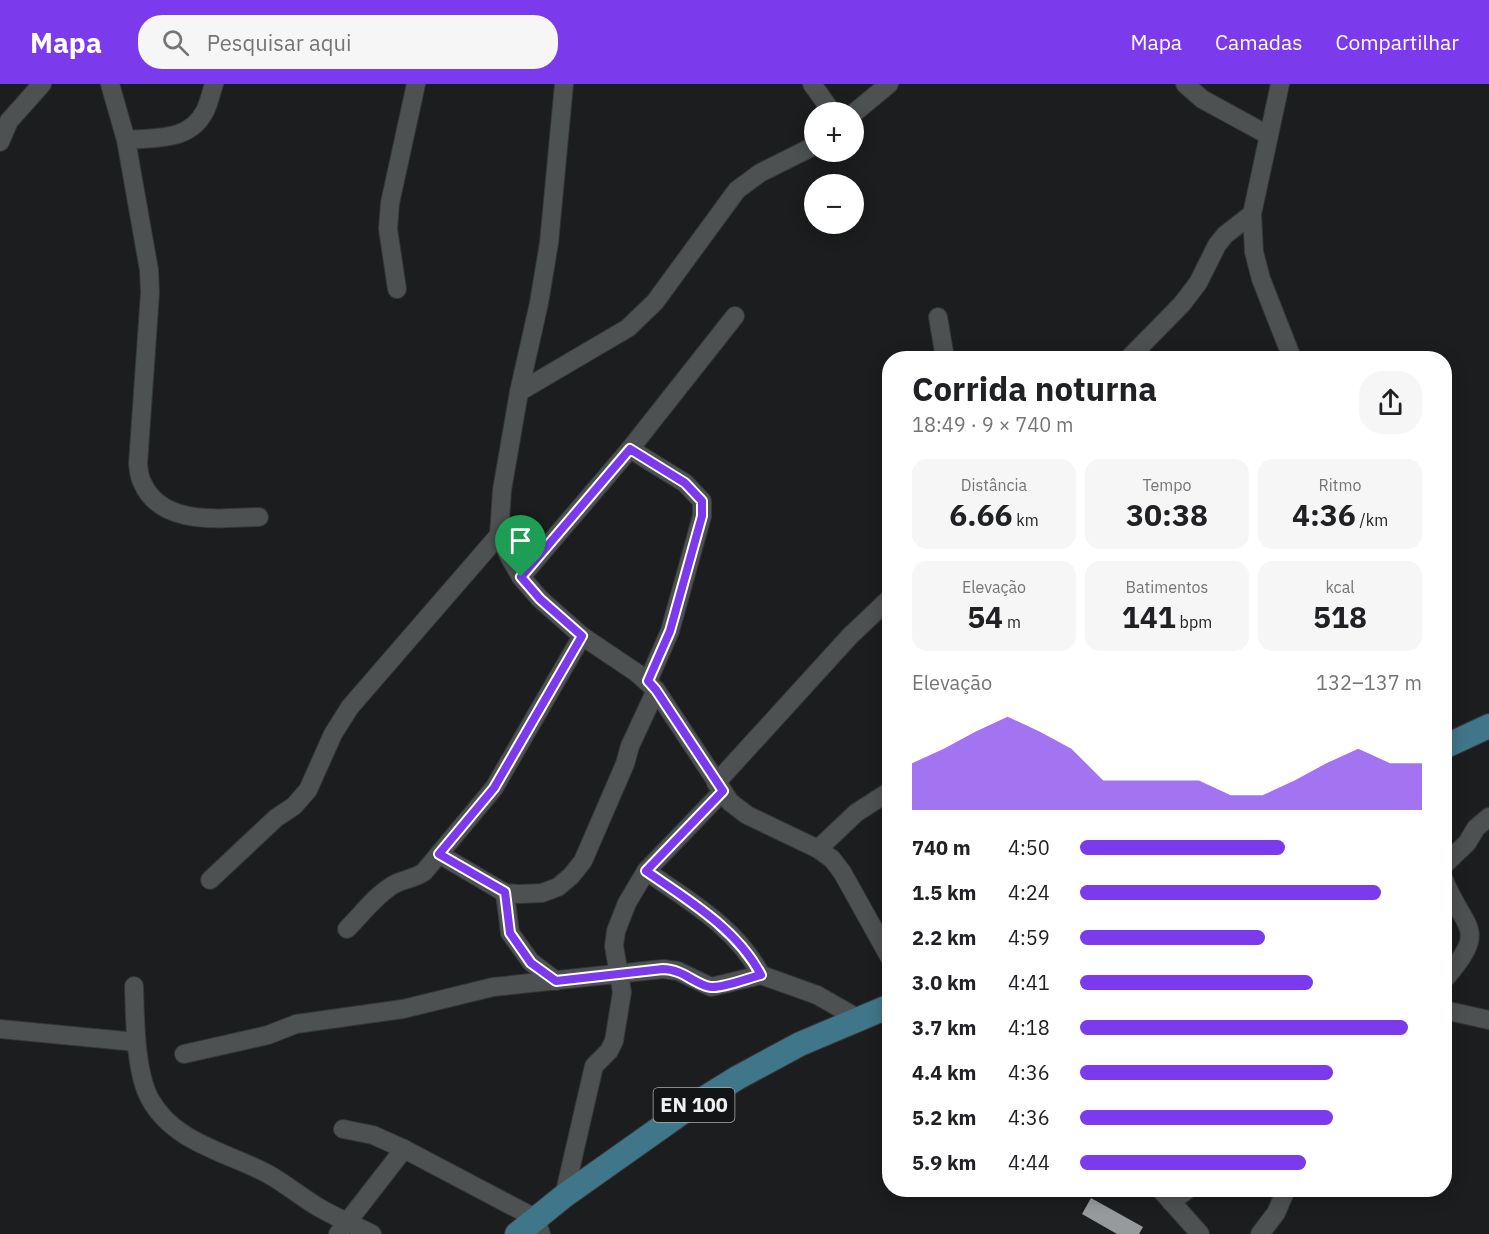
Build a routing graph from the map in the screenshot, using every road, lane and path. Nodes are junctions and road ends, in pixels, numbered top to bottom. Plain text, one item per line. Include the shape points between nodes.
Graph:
1 (42, 84) edge
2 (110, 84) edge
3 (214, 84) edge
4 (416, 84) edge
5 (564, 84) edge
6 (812, 84) edge
7 (889, 84) edge
8 (1185, 84) edge
9 (1280, 84) edge
10 (825, 102) edge
11 (864, 105) edge
12 (5, 121) edge
13 (1268, 135) junction
14 (126, 140) junction
15 (0, 142) edge
16 (804, 151) edge
17 (1252, 214) junction
18 (397, 289) dead end
19 (735, 315) dead end
20 (938, 317) dead end
21 (944, 351) edge
22 (1136, 351) edge
23 (1289, 351) edge
24 (519, 392) junction
25 (630, 449) junction
26 (259, 518) dead end
27 (499, 535) junction
28 (521, 577) junction
29 (882, 606) edge
30 (582, 636) junction
31 (652, 686) junction
32 (1489, 726) edge
33 (1452, 743) edge
34 (719, 787) junction
35 (882, 796) edge
36 (1489, 817) edge
37 (819, 849) junction
38 (439, 854) junction
39 (1452, 857) edge
40 (646, 871) junction
41 (210, 880) dead end
42 (505, 892) junction
43 (1452, 893) edge
44 (347, 929) dead end
45 (882, 944) edge
46 (1452, 972) edge
47 (619, 974) junction
48 (761, 975) junction
49 (556, 981) junction
50 (134, 986) dead end
51 (882, 1009) edge
52 (1452, 1012) edge
53 (859, 1019) junction
54 (1489, 1020) edge
55 (0, 1029) edge
56 (136, 1042) junction
57 (184, 1054) dead end
58 (343, 1129) dead end
59 (404, 1149) junction
60 (564, 1196) junction
61 (1167, 1197) edge
62 (1283, 1197) edge
63 (538, 1226) edge
64 (343, 1228) edge
65 (372, 1234) edge
66 (517, 1234) edge
67 (1200, 1234) edge
68 (1260, 1234) edge

1 - 12 street
2 - 14 street
3 - 14 street via 205,111 178,136
4 - 18 street via 390,203 388,229
5 - 24 street via 549,243
6 - 10 street
7 - 11 street
8 - 13 street via 1202,99
9 - 13 street
12 - 15 street
13 - 17 street
14 - 26 street via 149,270 138,464 141,482 166,508 185,516
16 - 24 street via 760,173 737,190 655,302 628,328
17 - 22 street via 1225,235 1182,304
17 - 23 street via 1254,252 1261,279
19 - 25 street
20 - 21 street
24 - 27 street via 502,490
25 - 28 street
25 - 31 street via 685,483 702,501 702,516
27 - 28 street
27 - 41 street via 350,707 308,790
28 - 30 street
29 - 34 street via 850,636
30 - 31 street
30 - 38 street via 494,788
31 - 34 street
31 - 42 street via 625,764 584,861 558,887 542,893
32 - 33 main road
34 - 37 street via 747,815
34 - 40 street
35 - 37 street via 856,813
36 - 39 street
37 - 45 street via 842,872
38 - 42 street
38 - 44 street via 419,876 386,890
40 - 47 street via 616,931 614,946
40 - 48 street via 710,915 752,957
42 - 49 street via 510,933 531,963
43 - 46 street via 1475,935 1468,956
47 - 48 street via 670,969 711,987
47 - 49 street
47 - 60 street via 622,998 614,1041 594,1066
48 - 53 street via 817,995
49 - 57 street via 493,987 404,1009 296,1024 268,1035
50 - 56 street
51 - 53 main road, EN 100
52 - 54 street
53 - 60 main road, EN 100 via 800,1044 737,1078
55 - 56 street
56 - 64 street via 146,1089 168,1124 182,1135 265,1173
58 - 59 street via 373,1135
59 - 63 street
59 - 64 street
60 - 63 main road, EN 100
61 - 67 street
62 - 68 street
63 - 66 main road, EN 100
64 - 65 street

